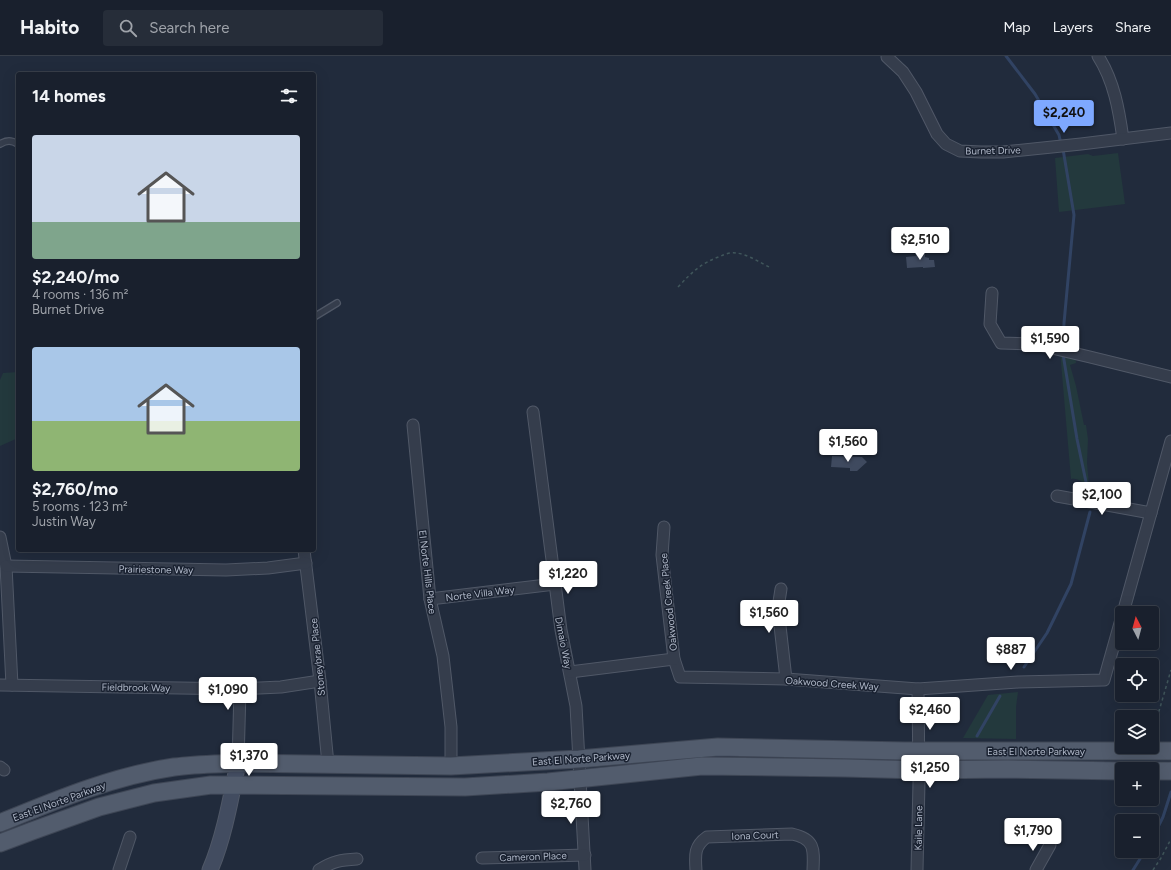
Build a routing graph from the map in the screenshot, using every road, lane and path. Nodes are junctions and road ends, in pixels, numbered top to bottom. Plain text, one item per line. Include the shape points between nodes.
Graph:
1 (1098, 56) edge
2 (887, 57) dead end
3 (1171, 133) edge
4 (1123, 139) junction
5 (16, 143) edge
6 (0, 144) edge
7 (771, 268) dead end
8 (678, 287) dead end
9 (992, 293) dead end
10 (337, 303) dead end
11 (316, 316) edge
12 (1171, 377) edge
13 (533, 412) dead end
14 (413, 425) dead end
15 (1171, 441) edge
16 (1057, 496) dead end
17 (1151, 513) junction
18 (664, 527) dead end
19 (0, 537) edge
20 (304, 552) edge
21 (306, 563) junction
22 (6, 566) junction
23 (555, 584) junction
24 (781, 589) dead end
25 (430, 599) junction
26 (1125, 606) edge
27 (1115, 641) edge
28 (674, 659) junction
29 (1171, 670) edge
30 (570, 672) junction
31 (680, 677) joint
32 (786, 679) junction
33 (320, 681) junction
34 (0, 685) edge
35 (12, 685) junction
36 (240, 689) junction
37 (918, 689) junction
38 (1159, 711) edge
39 (919, 751) junction
40 (1165, 751) edge
41 (579, 759) junction
42 (238, 763) junction
43 (328, 764) junction
44 (451, 766) junction
45 (919, 770) junction
46 (1115, 771) edge
47 (579, 778) junction
48 (233, 785) junction
49 (0, 823) edge
50 (130, 837) dead end
51 (1171, 839) edge
52 (0, 844) edge
53 (1050, 845) dead end
54 (585, 855) junction
55 (482, 858) dead end
56 (357, 859) dead end
57 (119, 870) edge
58 (210, 870) edge
59 (319, 870) edge
60 (585, 870) edge
61 (696, 870) edge
62 (813, 870) edge
63 (917, 870) edge
64 (1036, 870) edge
65 (1153, 870) edge

1 - 4 street via 1113,85
2 - 4 street, Burnet Drive via 903,72 916,92 937,134 946,144 960,151 1002,152
3 - 4 street, Burnet Drive
5 - 6 lane via 10,140
7 - 8 path via 747,256 726,254 709,260
9 - 12 street via 990,324 1001,343 1035,344
10 - 11 lane
13 - 23 street, Dimaio Way
14 - 25 street, El Norte Hills Place
15 - 17 street
16 - 17 street
17 - 26 street
18 - 28 street, Oakwood Creek Place via 662,555
19 - 22 street
20 - 21 street, Stoneybrae Place
21 - 22 street, Prairiestone Way via 226,570
21 - 33 street, Stoneybrae Place
22 - 35 street
23 - 25 street, Norte Villa Way
23 - 30 street, Dimaio Way
24 - 32 street via 778,608
25 - 44 street, El Norte Hills Place via 443,656 451,727
27 - 37 street, Oakwood Creek Way via 1104,680 1018,682
28 - 30 street
28 - 31 street, Oakwood Creek Place
29 - 38 path
30 - 41 street, Dimaio Way via 576,706
31 - 32 street, Oakwood Creek Way
32 - 37 street, Oakwood Creek Way
33 - 36 street, Fieldbrook Way
33 - 43 street, Stoneybrae Place
34 - 35 street, Fieldbrook Way
35 - 36 street, Fieldbrook Way
36 - 42 street
37 - 39 street, Kaile Lane
39 - 40 main road, East El Norte Parkway
39 - 41 main road, East El Norte Parkway via 718,747
39 - 45 street, Kaile Lane
41 - 44 main road, East El Norte Parkway
41 - 47 street, Dimaio Way
42 - 43 main road, East El Norte Parkway
42 - 48 main road
42 - 49 main road, East El Norte Parkway via 174,767 131,776 82,790
43 - 44 main road, East El Norte Parkway
45 - 46 main road, East El Norte Parkway
45 - 47 main road, East El Norte Parkway via 702,766
45 - 63 street, Kaile Lane
47 - 48 main road, East El Norte Parkway via 465,787
47 - 54 street, Dimaio Way
48 - 52 main road, East El Norte Parkway via 197,786 154,793 99,807
48 - 58 main road via 216,857
50 - 57 street
51 - 65 path
53 - 64 street
54 - 55 street, Cameron Place
54 - 60 street, Dimaio Way
56 - 59 street via 338,860
61 - 62 street, Iona Court via 695,854 700,842 707,837 792,834 802,836 811,843 814,852

